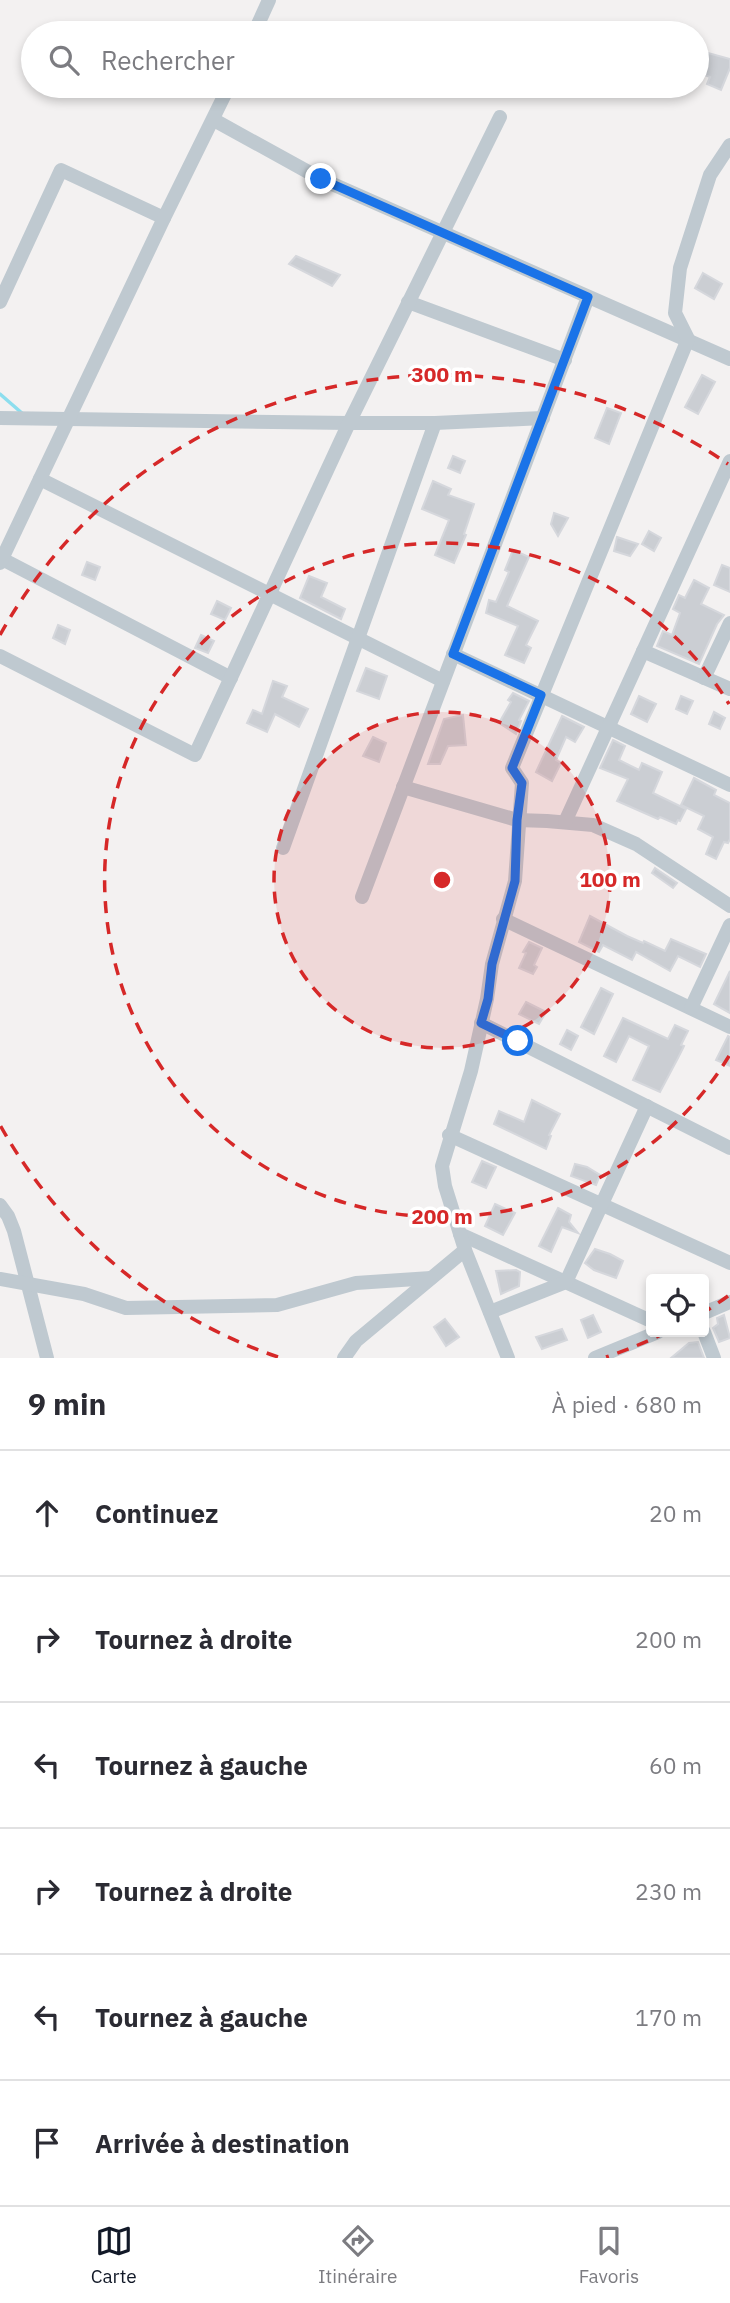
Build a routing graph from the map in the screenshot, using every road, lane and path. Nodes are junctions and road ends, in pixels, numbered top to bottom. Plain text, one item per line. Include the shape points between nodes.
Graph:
1 (269, 0) edge
2 (259, 21) edge
3 (224, 98) edge
4 (500, 117) dead end
5 (214, 120) junction
6 (730, 145) edge
7 (164, 218) junction
8 (442, 232) junction
9 (588, 297) junction
10 (0, 302) edge
11 (408, 303) junction
12 (688, 339) junction
13 (730, 359) edge
14 (565, 360) junction
15 (0, 418) edge
16 (543, 418) junction
17 (68, 419) junction
18 (349, 423) junction
19 (435, 423) junction
20 (728, 470) edge
21 (40, 479) junction
22 (1, 561) edge
23 (270, 594) junction
24 (730, 623) edge
25 (358, 638) junction
26 (643, 651) junction
27 (453, 654) junction
28 (0, 656) edge
29 (231, 678) junction
30 (704, 678) junction
31 (443, 681) junction
32 (730, 689) edge
33 (541, 695) junction
34 (608, 727) junction
35 (730, 785) edge
36 (403, 787) junction
37 (517, 820) junction
38 (565, 822) junction
39 (283, 849) dead end
40 (362, 897) dead end
41 (730, 906) edge
42 (503, 919) junction
43 (730, 925) edge
44 (691, 1009) junction
45 (481, 1023) junction
46 (730, 1027) edge
47 (647, 1106) junction
48 (449, 1135) junction
49 (730, 1148) edge
50 (602, 1203) junction
51 (0, 1205) edge
52 (460, 1234) junction
53 (465, 1250) junction
54 (730, 1262) edge
55 (431, 1278) junction
56 (0, 1279) edge
57 (566, 1282) junction
58 (27, 1285) junction
59 (730, 1302) edge
60 (709, 1311) edge
61 (490, 1312) junction
62 (646, 1319) edge
63 (646, 1337) edge
64 (706, 1337) edge
65 (47, 1358) edge
66 (344, 1358) edge
67 (508, 1358) edge
68 (595, 1358) edge
69 (714, 1358) edge

1 - 2 street
3 - 5 street
4 - 8 street
5 - 7 street
5 - 8 street via 321,179
6 - 12 street via 710,175 680,268 675,313
7 - 10 street via 61,170
7 - 17 street
8 - 9 street
8 - 11 street
9 - 12 street
9 - 14 street
11 - 14 street
11 - 18 street
12 - 13 street
12 - 33 street
14 - 16 street
15 - 17 street
16 - 19 street
16 - 27 street
17 - 18 street
17 - 21 street
18 - 19 street
18 - 23 street
19 - 25 street
20 - 26 street
21 - 22 street
21 - 23 street
22 - 29 street
23 - 25 street
23 - 29 street
24 - 30 street
25 - 31 street
25 - 39 street
26 - 30 street
26 - 34 street
27 - 31 street
27 - 33 street
28 - 29 street via 195,755
30 - 32 street
31 - 36 street
33 - 34 street
33 - 37 street via 512,768 522,783
34 - 35 street
34 - 38 street
36 - 37 street
36 - 40 street
37 - 38 street
37 - 42 street via 515,881
38 - 41 street via 593,825 636,844
42 - 44 street
42 - 45 street
43 - 44 street
44 - 46 street
45 - 47 street
45 - 48 street via 471,1071
47 - 49 street
47 - 50 street
48 - 50 street
48 - 52 street via 442,1172
50 - 54 street
50 - 57 street
51 - 58 street via 14,1231
52 - 53 street
52 - 57 street
53 - 55 street
53 - 61 street
55 - 58 street via 356,1283 277,1305 126,1308 84,1294
55 - 66 street via 356,1341
56 - 58 street
57 - 61 street
57 - 62 street
58 - 65 street
59 - 60 street
61 - 67 street
63 - 68 street
64 - 69 street

